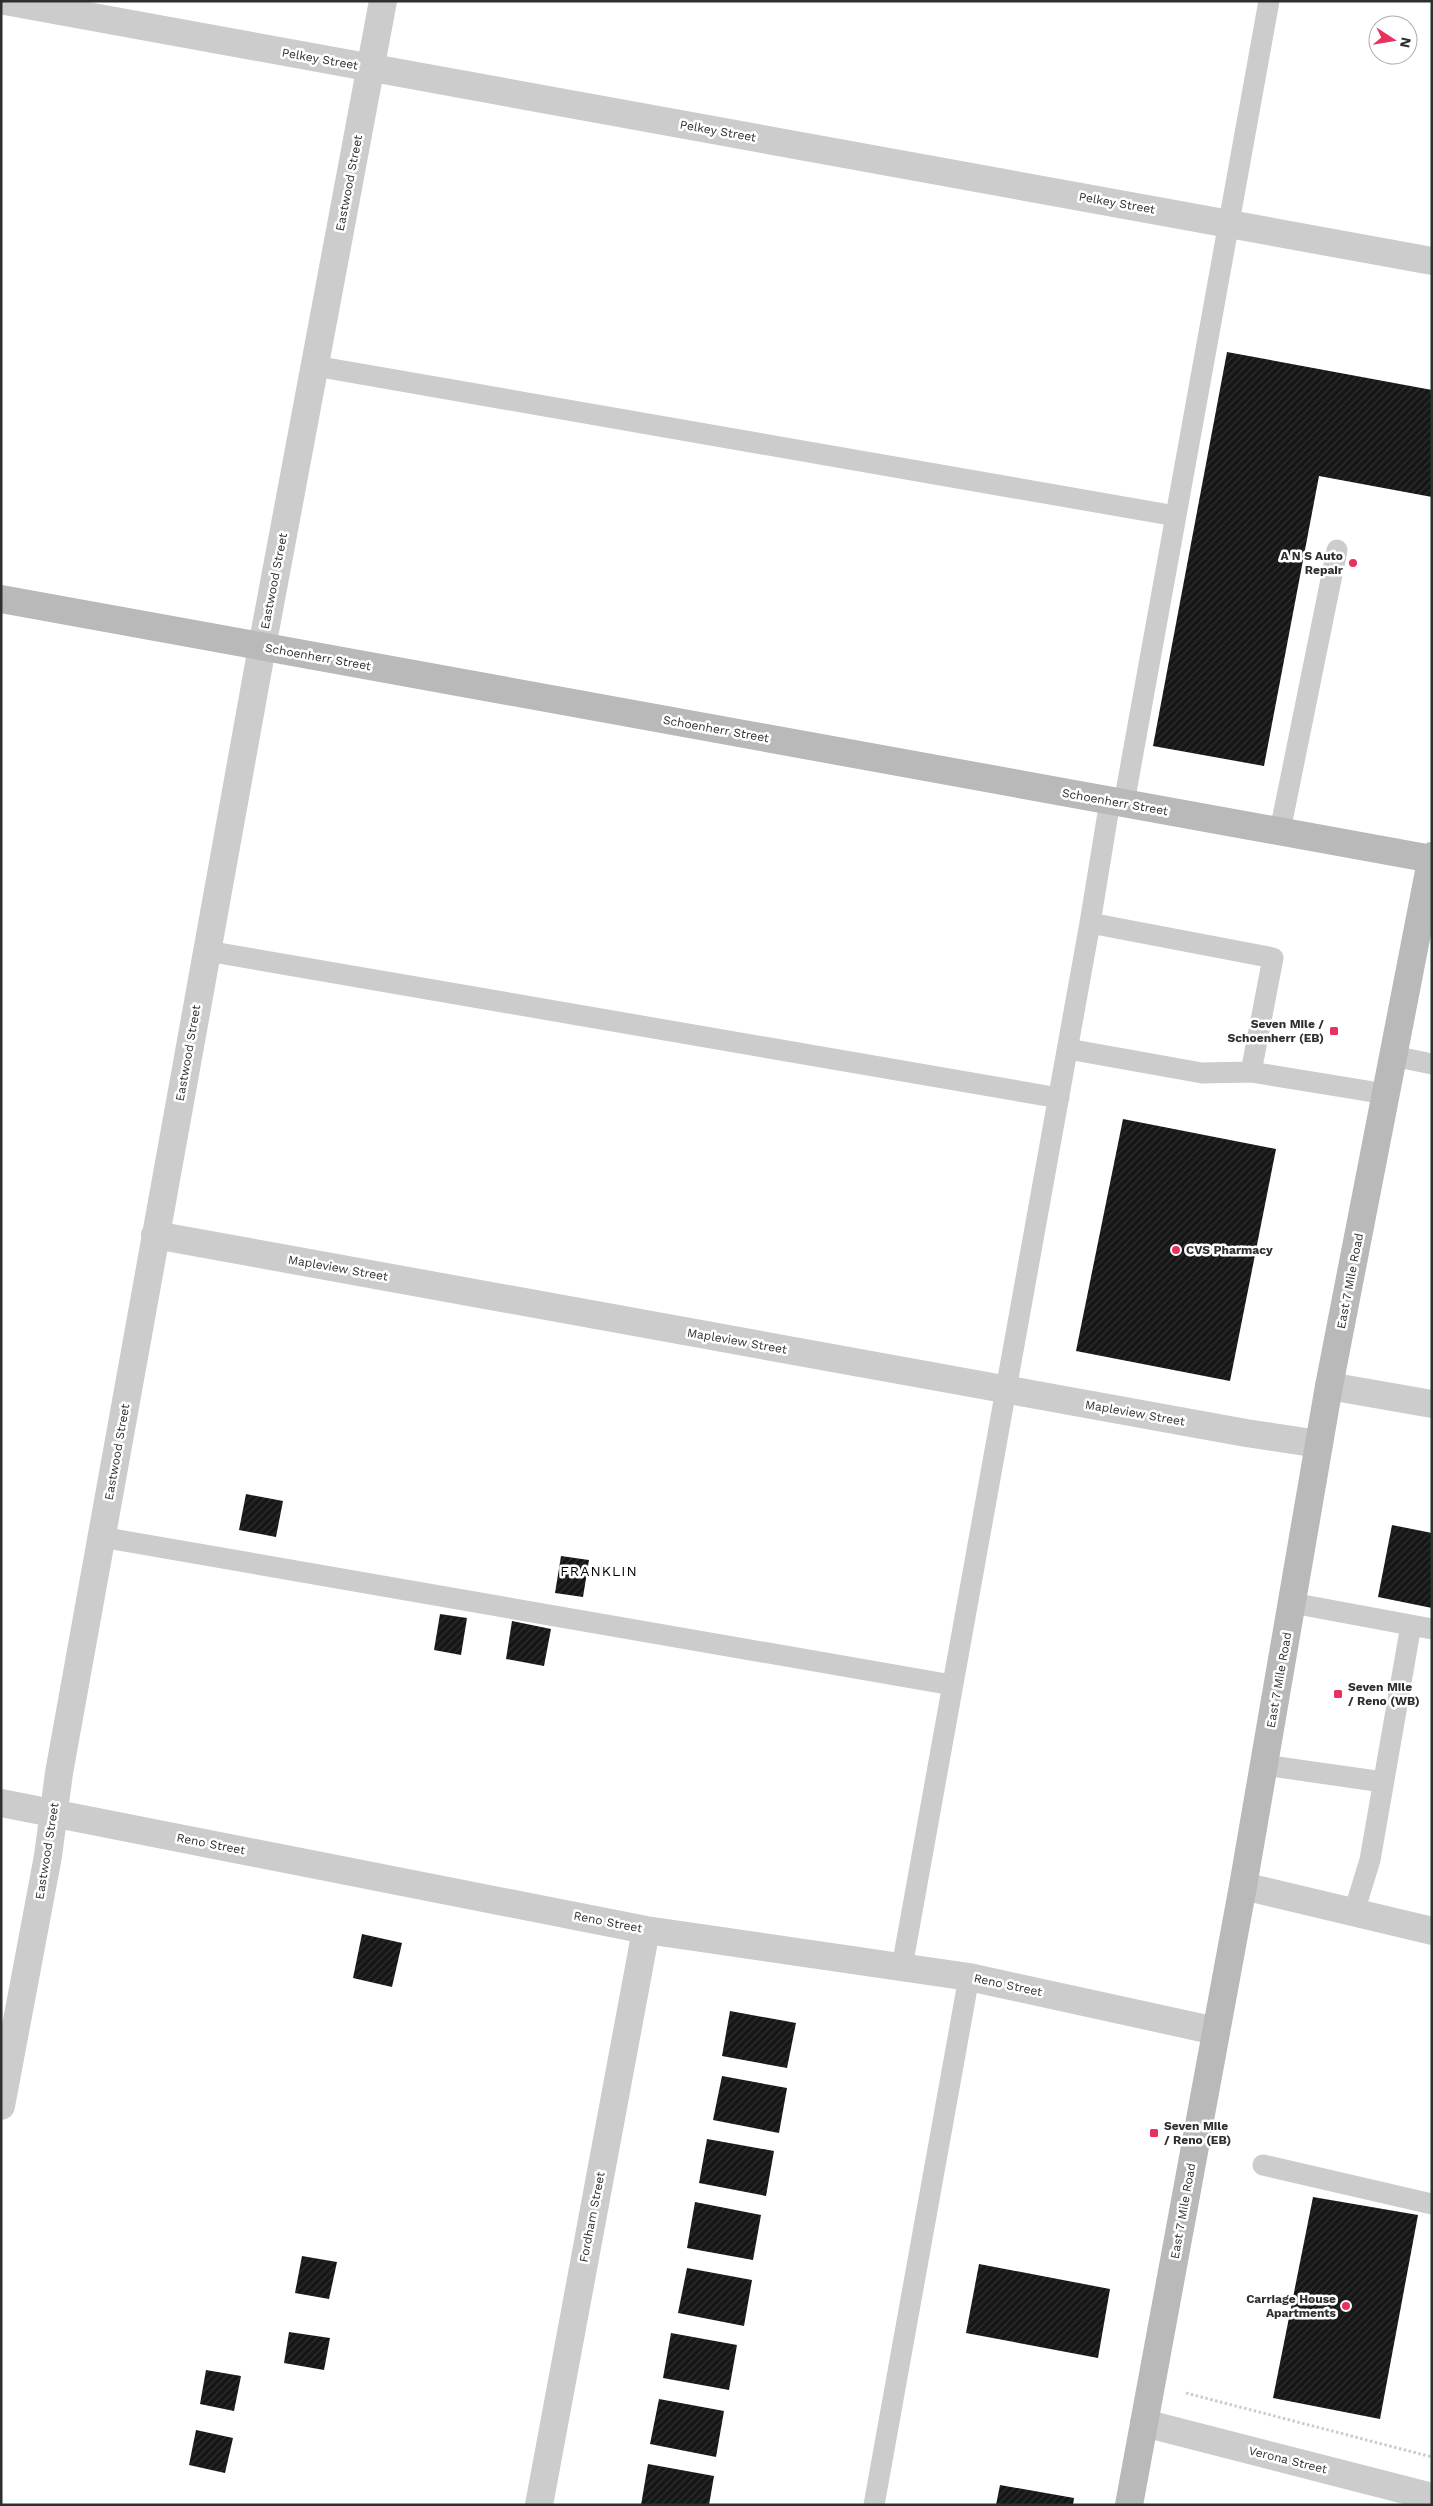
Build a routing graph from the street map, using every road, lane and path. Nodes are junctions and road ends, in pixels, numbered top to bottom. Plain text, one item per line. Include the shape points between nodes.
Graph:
1 (5, 1) edge
2 (383, 1) edge
3 (1269, 1) edge
4 (371, 68) junction
5 (1229, 224) junction
6 (1432, 261) edge
7 (315, 366) junction
8 (1176, 516) junction
9 (1337, 550) dead end
10 (1, 599) edge
11 (262, 647) junction
12 (1117, 802) junction
13 (1280, 831) junction
14 (1432, 858) edge
15 (1090, 923) junction
16 (207, 951) junction
17 (1068, 1049) junction
18 (1393, 1056) junction
19 (1432, 1064) edge
20 (1251, 1072) junction
21 (1386, 1094) junction
22 (1058, 1098) junction
23 (155, 1235) junction
24 (1329, 1386) junction
25 (1006, 1390) junction
26 (1432, 1404) edge
27 (1319, 1444) junction
28 (101, 1538) junction
29 (1292, 1603) junction
30 (1411, 1625) junction
31 (1432, 1629) edge
32 (952, 1685) junction
33 (1264, 1765) junction
34 (1383, 1782) junction
35 (1, 1804) edge
36 (53, 1813) junction
37 (1243, 1886) junction
38 (1354, 1912) junction
39 (646, 1930) junction
40 (1432, 1931) edge
41 (902, 1967) junction
42 (969, 1977) junction
43 (1216, 2031) junction
44 (1, 2106) edge
45 (1262, 2165) dead end
46 (1432, 2204) edge
47 (1151, 2386) junction
48 (1144, 2423) junction
49 (1432, 2457) edge
50 (1432, 2497) edge
51 (539, 2505) edge
52 (874, 2505) edge
53 (1129, 2505) edge

1 - 4 street, Pelkey Street
2 - 4 street, Eastwood Street
3 - 5 lane
4 - 5 street, Pelkey Street
4 - 7 street, Eastwood Street
5 - 6 street, Pelkey Street
5 - 8 lane
7 - 8 lane
7 - 11 street, Eastwood Street
8 - 12 lane
9 - 13 lane
10 - 11 street, Schoenherr Street
11 - 12 street, Schoenherr Street
11 - 16 street, Eastwood Street
12 - 13 street, Schoenherr Street
12 - 15 lane
13 - 14 street, Schoenherr Street
14 - 18 street, East 7 Mile Road
15 - 17 lane
15 - 20 lane via 1273,958
16 - 22 lane
16 - 23 street, Eastwood Street
17 - 20 lane via 1202,1072
17 - 22 lane
18 - 19 lane
18 - 21 street, East 7 Mile Road
20 - 21 lane
21 - 24 street, East 7 Mile Road
22 - 25 lane
23 - 25 street, Mapleview Street
23 - 28 street, Eastwood Street
24 - 26 street
24 - 27 street, East 7 Mile Road
25 - 27 street, Mapleview Street
25 - 32 lane
27 - 29 street, East 7 Mile Road
28 - 32 lane
28 - 36 street, Eastwood Street
29 - 30 lane
29 - 33 street, East 7 Mile Road
30 - 31 lane
30 - 34 lane
32 - 41 lane
33 - 34 lane
33 - 37 street, East 7 Mile Road
34 - 38 lane via 1370,1860
35 - 36 street, Reno Street
36 - 39 street, Reno Street
36 - 44 street, Eastwood Street via 48,1856
37 - 38 street
37 - 43 street, East 7 Mile Road
38 - 40 street
39 - 41 street, Reno Street
39 - 51 street, Fordham Street
41 - 42 street, Reno Street
42 - 43 street, Reno Street
42 - 52 lane
43 - 47 street, East 7 Mile Road
45 - 46 lane
47 - 48 street, East 7 Mile Road
47 - 49 path
48 - 50 street, Verona Street
48 - 53 street, East 7 Mile Road

